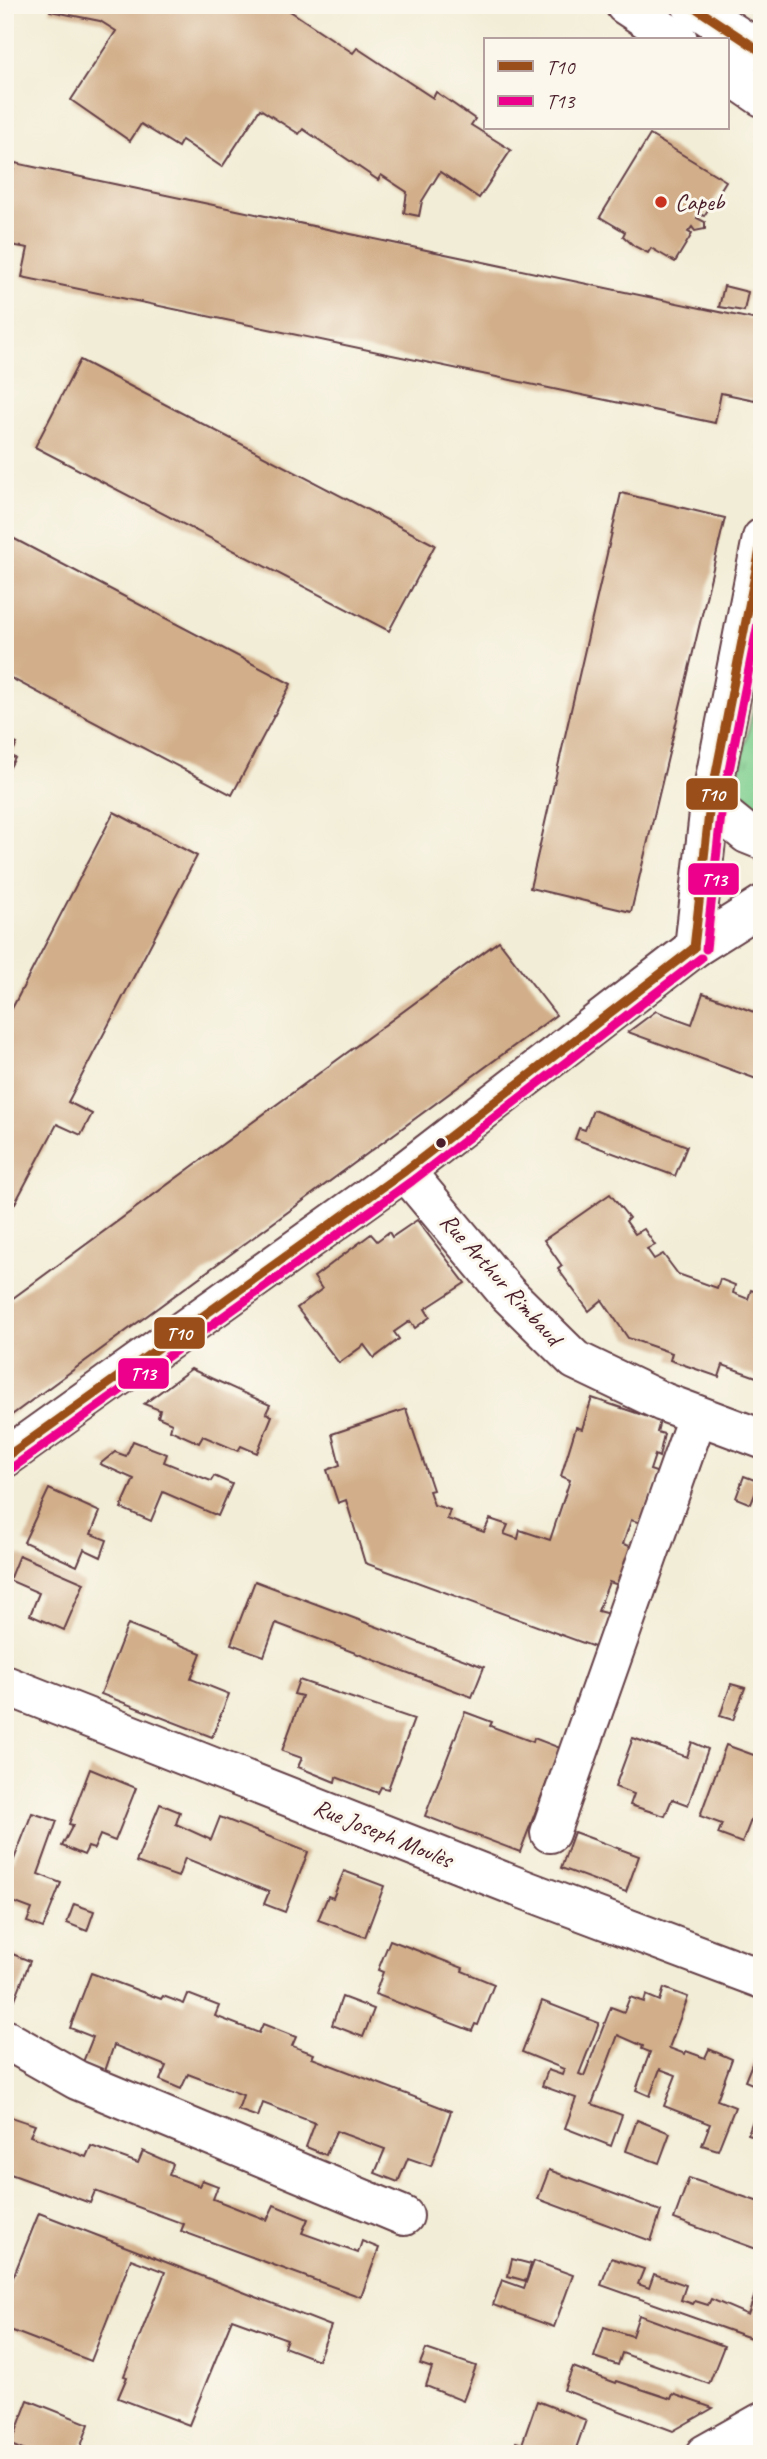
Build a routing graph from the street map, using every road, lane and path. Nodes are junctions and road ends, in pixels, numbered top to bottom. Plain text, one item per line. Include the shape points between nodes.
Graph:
1 (625, 5) edge
2 (691, 5) edge
3 (675, 38) edge
4 (762, 52) edge
5 (728, 74) edge
6 (762, 97) edge
7 (762, 538) edge
8 (710, 804) junction
9 (762, 840) edge
10 (762, 905) edge
11 (694, 948) junction
12 (405, 1171) junction
13 (697, 1417) junction
14 (762, 1439) edge
15 (5, 1458) edge
16 (5, 1685) edge
17 (550, 1833) dead end
18 (762, 1979) edge
19 (5, 2039) edge
20 (404, 2216) dead end
21 (762, 2422) edge
22 (705, 2454) edge

1 - 3 street
2 - 4 street
5 - 6 street
7 - 8 street
8 - 9 street via 747,834
8 - 11 street
10 - 11 street
11 - 12 street
12 - 13 street, Rue Arthur Rimbaud via 507,1293 575,1360
12 - 15 street
13 - 14 street, Rue Arthur Rimbaud
13 - 17 street
16 - 18 street, Rue Joseph Moulès
19 - 20 street via 77,2080
21 - 22 street

